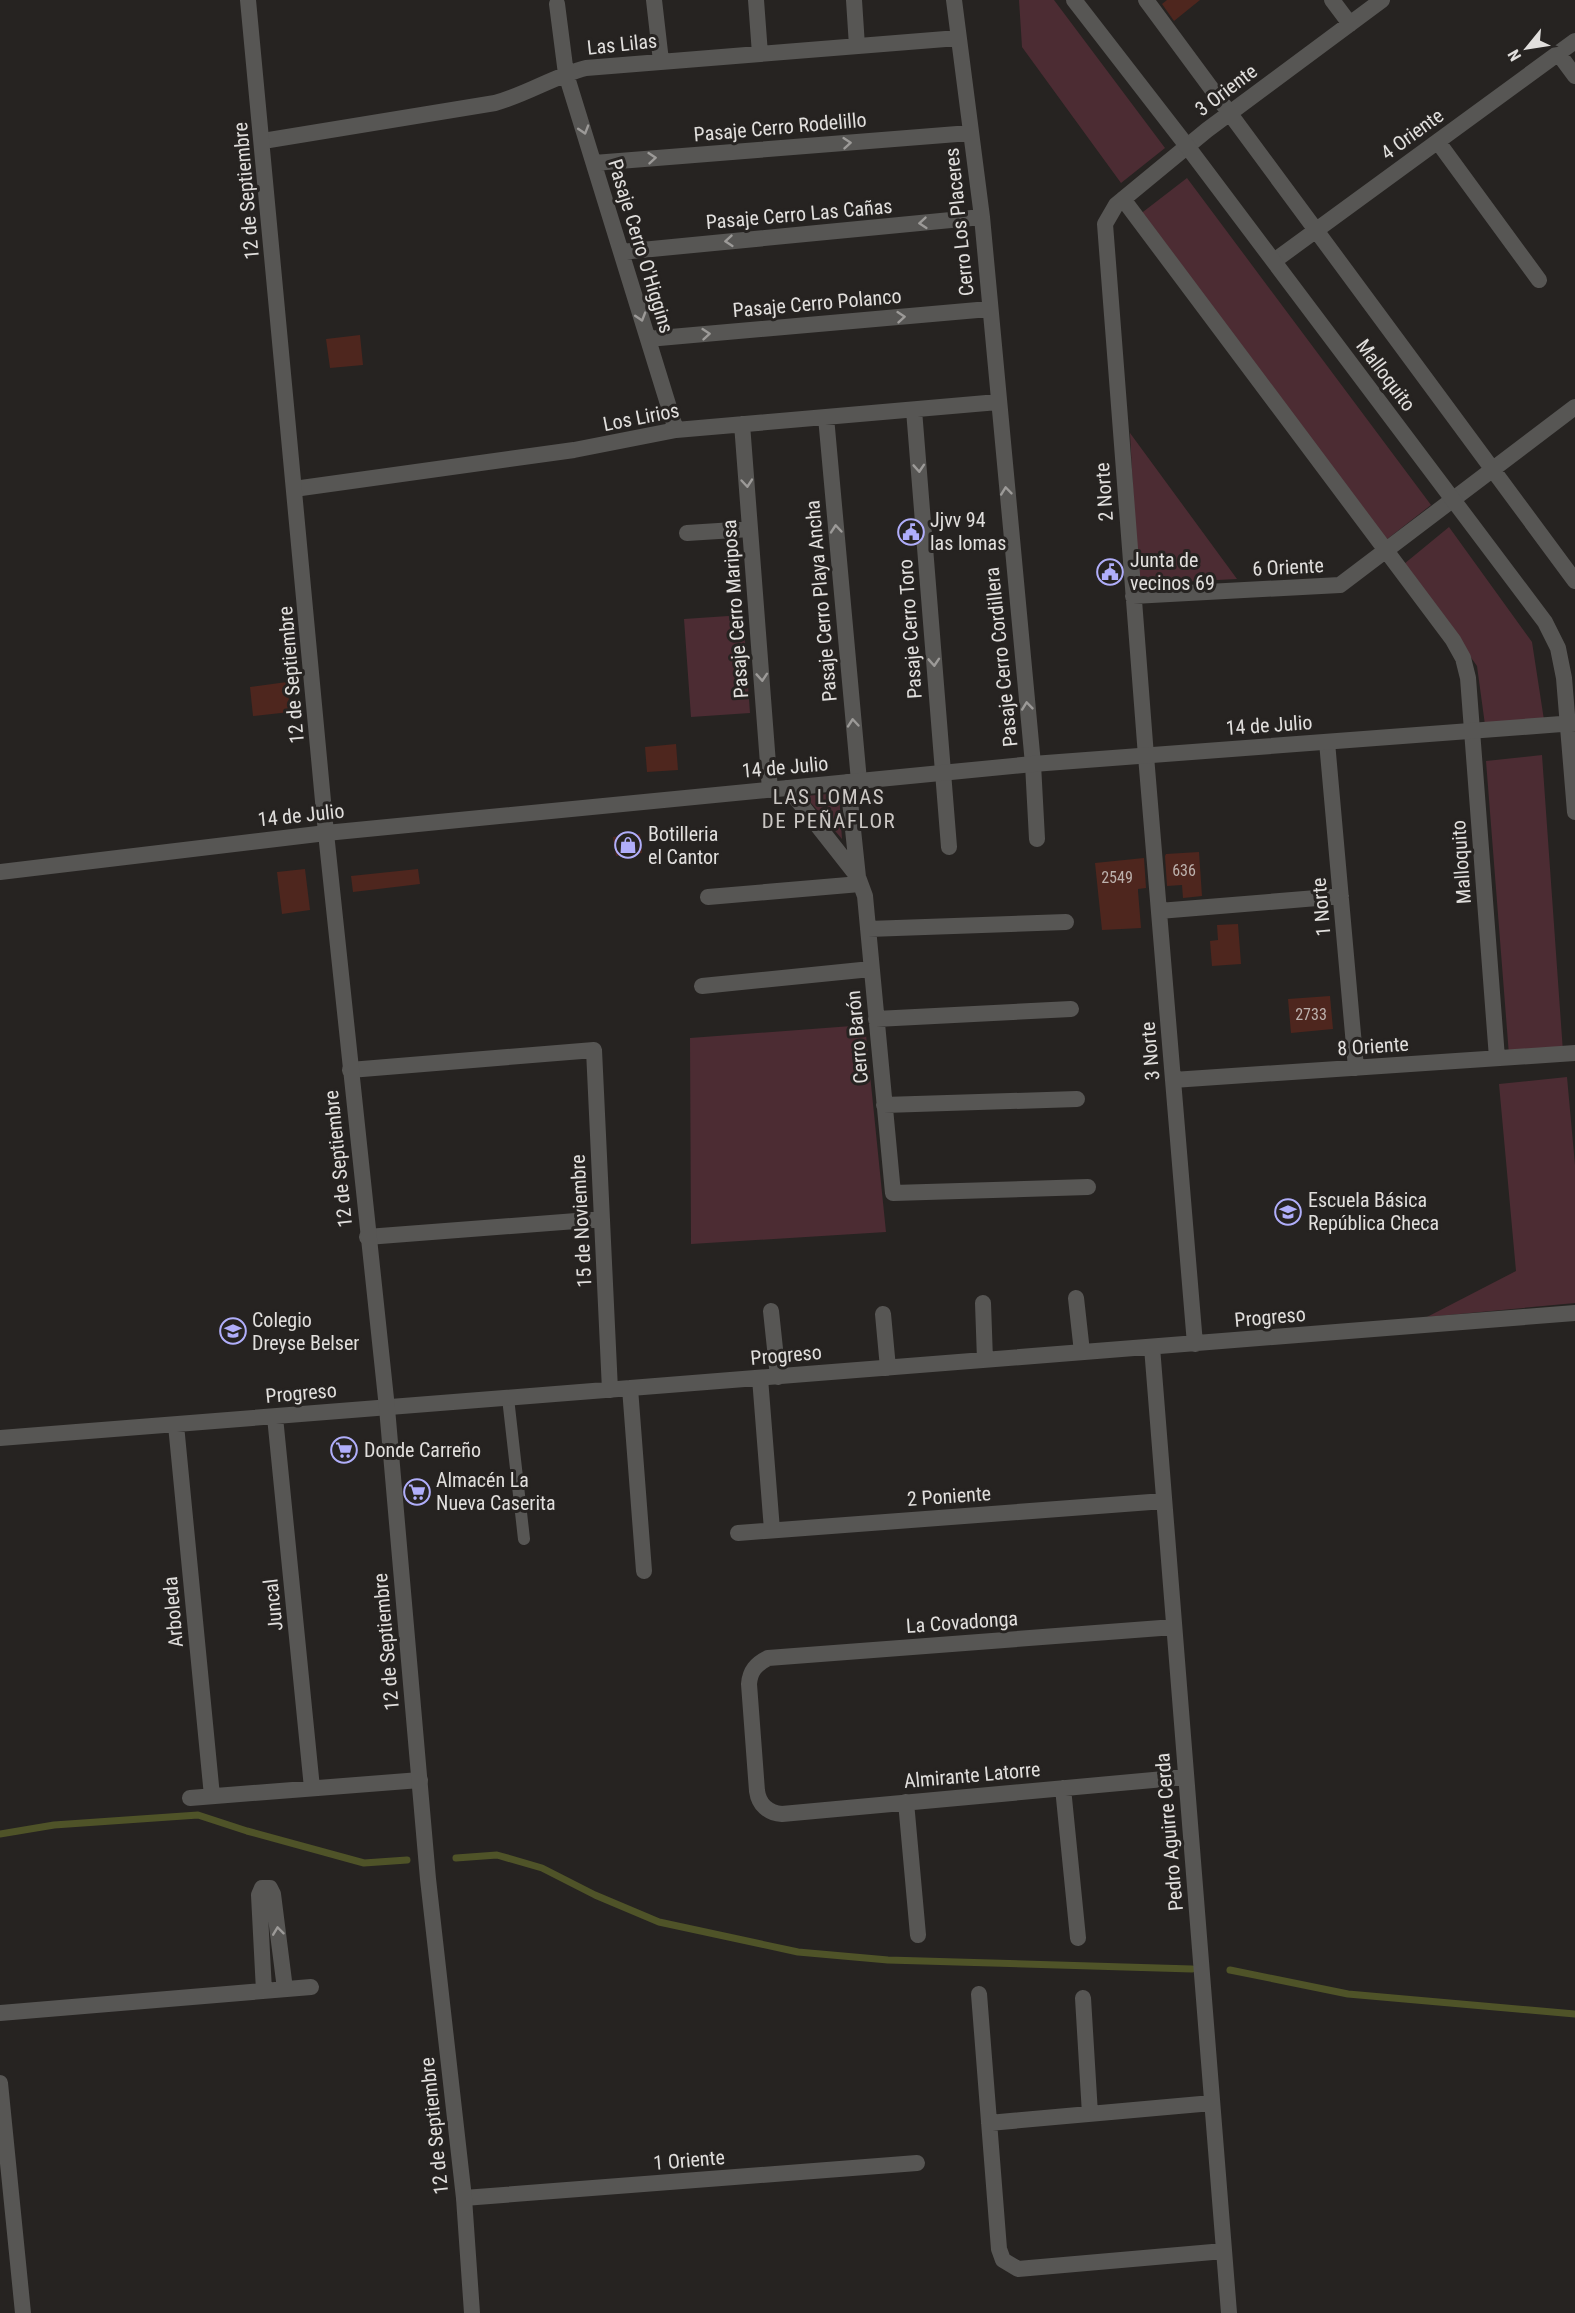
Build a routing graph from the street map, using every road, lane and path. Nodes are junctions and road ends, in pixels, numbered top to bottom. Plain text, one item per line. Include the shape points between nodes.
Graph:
1 (248, 0) edge
2 (654, 0) edge
3 (756, 0) edge
4 (854, 0) edge
5 (954, 0) edge
6 (1074, 0) edge
7 (1146, 0) edge
8 (1332, 0) edge
9 (1382, 0) edge
10 (557, 4) dead end
11 (1350, 24) junction
12 (958, 38) junction
13 (1575, 41) edge
14 (857, 46) junction
15 (1558, 53) junction
16 (760, 54) junction
17 (661, 62) junction
18 (566, 74) junction
19 (1575, 76) edge
20 (1230, 113) junction
21 (970, 133) junction
22 (263, 141) junction
23 (1438, 141) junction
24 (1187, 146) junction
25 (594, 163) junction
26 (1123, 199) junction
27 (982, 218) junction
28 (1105, 224) joint
29 (1316, 231) junction
30 (621, 252) junction
31 (1274, 261) junction
32 (1539, 280) dead end
33 (989, 309) junction
34 (648, 339) junction
35 (998, 402) junction
36 (1575, 408) edge
37 (914, 410) junction
38 (826, 417) junction
39 (742, 424) junction
40 (676, 430) junction
41 (1493, 469) junction
42 (294, 489) junction
43 (1453, 499) junction
44 (750, 529) junction
45 (687, 533) dead end
46 (1385, 551) junction
47 (1575, 581) edge
48 (1133, 596) junction
49 (1572, 723) edge
50 (1472, 730) junction
51 (1327, 742) junction
52 (1146, 756) junction
53 (1033, 764) junction
54 (942, 773) junction
55 (853, 782) junction
56 (788, 788) junction
57 (770, 790) junction
58 (1575, 812) edge
59 (326, 833) junction
60 (1037, 839) dead end
61 (949, 847) dead end
62 (0, 872) edge
63 (859, 880) junction
64 (1341, 896) junction
65 (708, 897) dead end
66 (1159, 911) junction
67 (1066, 922) dead end
68 (868, 929) junction
69 (871, 969) junction
70 (702, 986) dead end
71 (1071, 1010) dead end
72 (876, 1019) junction
73 (1575, 1053) edge
74 (1497, 1058) junction
75 (1356, 1068) junction
76 (350, 1070) junction
77 (1173, 1080) junction
78 (1077, 1099) dead end
79 (884, 1106) junction
80 (1088, 1187) dead end
81 (602, 1219) junction
82 (367, 1237) junction
83 (1076, 1298) dead end
84 (983, 1303) dead end
85 (771, 1311) dead end
86 (1575, 1313) edge
87 (883, 1314) dead end
88 (1195, 1344) junction
89 (1152, 1347) junction
90 (1082, 1352) junction
91 (985, 1360) junction
92 (888, 1368) junction
93 (778, 1377) junction
94 (759, 1378) junction
95 (630, 1388) junction
96 (610, 1390) junction
97 (508, 1398) junction
98 (387, 1408) junction
99 (275, 1417) junction
100 (176, 1425) junction
101 (0, 1438) edge
102 (1164, 1501) junction
103 (772, 1530) junction
104 (738, 1533) dead end
105 (524, 1539) dead end
106 (644, 1571) dead end
107 (1174, 1627) junction
108 (1186, 1777) junction
109 (420, 1780) junction
110 (312, 1788) junction
111 (1064, 1788) junction
112 (212, 1796) junction
113 (190, 1798) dead end
114 (906, 1802) junction
115 (765, 1808) joint
116 (918, 1935) dead end
117 (1078, 1938) dead end
118 (311, 1987) dead end
119 (285, 1989) junction
120 (264, 1991) junction
121 (979, 1994) dead end
122 (1083, 1998) dead end
123 (0, 2013) edge
124 (0, 2083) edge
125 (1212, 2103) junction
126 (1090, 2114) junction
127 (989, 2123) junction
128 (917, 2163) dead end
129 (464, 2198) junction
130 (1224, 2251) junction
131 (23, 2313) edge
132 (471, 2313) edge
133 (1229, 2313) edge

1 - 22 street, 12 de Septiembre
2 - 17 street
3 - 16 street
4 - 14 street
5 - 12 street, Cerro Los Placeres
6 - 24 street, Malloquito
7 - 20 street
8 - 11 street
9 - 11 street, 3 Oriente
10 - 18 street, Pasaje Cerro O'Higgins
11 - 20 street, 3 Oriente
12 - 14 street, Las Lilas
12 - 21 street, Cerro Los Placeres
13 - 15 street, 4 Oriente
14 - 16 street, Las Lilas
15 - 19 street
15 - 23 street, 4 Oriente
16 - 17 street, Las Lilas
17 - 18 street, Las Lilas via 596,67
18 - 22 street, Las Lilas via 525,94 495,103
18 -> 25 street, Pasaje Cerro O'Higgins
20 - 24 street, 3 Oriente
20 - 29 street
25 -> 21 street, Pasaje Cerro Rodelillo
21 - 27 street, Cerro Los Placeres
22 - 42 street, 12 de Septiembre
23 - 29 street, 4 Oriente
23 - 32 street
24 - 26 street, 3 Oriente
24 - 31 street, Malloquito
25 - 30 street, Pasaje Cerro O'Higgins
26 - 28 street, 3 Oriente
26 - 46 street, Malloquito
27 -> 30 street, Pasaje Cerro Las Cañas
27 - 33 street, Cerro Los Placeres
28 - 48 street, 2 Norte
29 - 31 street, 4 Oriente
29 - 41 street
30 -> 34 street, Pasaje Cerro O'Higgins
31 - 43 street, Malloquito
34 -> 33 street, Pasaje Cerro Polanco
33 - 35 street, Cerro Los Placeres
34 - 40 street, Pasaje Cerro O'Higgins
35 - 37 street, Los Lirios
53 -> 35 street, Pasaje Cerro Cordillera
36 - 41 street, 6 Oriente
37 - 38 street, Los Lirios
37 -> 54 street, Pasaje Cerro Toro
38 - 39 street, Los Lirios
55 -> 38 street, Pasaje Cerro Playa Ancha
39 - 40 street, Los Lirios
39 -> 44 street, Pasaje Cerro Mariposa
40 - 42 street, Los Lirios via 574,450
41 - 43 street, 6 Oriente
41 - 47 street
42 - 59 street, 12 de Septiembre
43 - 46 street, 6 Oriente
43 - 49 street, Malloquito via 1545,622 1558,648
44 - 45 street
44 -> 57 street, Pasaje Cerro Mariposa
46 - 48 street, 6 Oriente via 1340,585
46 - 50 street, Malloquito via 1459,649 1468,678
48 - 52 street, 2 Norte
49 - 50 street, 14 de Julio
49 - 58 street, Malloquito
50 - 51 street, 14 de Julio
50 - 74 street, Malloquito
51 - 52 street, 14 de Julio
51 - 64 street, 1 Norte
52 - 53 street, 14 de Julio
52 - 66 street, 3 Norte
53 - 54 street, 14 de Julio
53 - 60 street, Pasaje Cerro Cordillera
54 - 55 street, 14 de Julio
54 - 61 street, Pasaje Cerro Toro
55 - 56 street, 14 de Julio
55 - 63 street, Cerro Barón
56 - 57 street, 14 de Julio
56 - 63 street, Cerro Barón
57 - 59 street, 14 de Julio
59 - 62 street, 14 de Julio
59 - 76 street, 12 de Septiembre
63 - 65 street
63 - 68 street, Cerro Barón
64 - 66 street
64 - 75 street, 1 Norte
66 - 77 street, 3 Norte
67 - 68 street
68 - 69 street, Cerro Barón
69 - 70 street
69 - 72 street, Cerro Barón
71 - 72 street
72 - 79 street, Cerro Barón
73 - 74 street, 8 Oriente
74 - 75 street, 8 Oriente
75 - 77 street, 8 Oriente
76 - 81 street, 15 de Noviembre via 594,1050
76 - 82 street, 12 de Septiembre
77 - 88 street, 3 Norte
78 - 79 street
79 - 80 street, Cerro Barón via 893,1193
81 - 82 street
81 - 96 street, 15 de Noviembre
82 - 98 street, 12 de Septiembre
83 - 90 street
84 - 91 street
85 - 93 street
86 - 88 street, Progreso
87 - 92 street
88 - 89 street, Progreso
89 - 90 street, Progreso
89 - 102 street, Pedro Aguirre Cerda
90 - 91 street, Progreso
91 - 92 street, Progreso
92 - 93 street, Progreso
93 - 94 street, Progreso
94 - 95 street, Progreso
94 - 103 street
95 - 96 street, Progreso
95 - 106 street
96 - 97 street, Progreso
97 - 98 street, Progreso
97 - 105 lane
98 - 99 street, Progreso
98 - 109 street, 12 de Septiembre
99 - 100 street, Progreso
99 - 110 street, Juncal
100 - 101 street, Progreso
100 - 112 street, Arboleda
102 - 103 street, 2 Poniente
102 - 107 street, Pedro Aguirre Cerda
103 - 104 street, 2 Poniente
107 - 108 street, Pedro Aguirre Cerda
107 - 115 street, La Covadonga via 768,1658 752,1671 749,1684 756,1791
108 - 111 street, Almirante Latorre
108 - 125 street, Pedro Aguirre Cerda
109 - 110 street
109 - 129 street, 12 de Septiembre
110 - 112 street
111 - 114 street, Almirante Latorre
111 - 117 street
112 - 113 street
114 - 115 street, Almirante Latorre via 783,1814
114 - 116 street
118 - 119 street
119 - 120 street
119 -> 120 street via 273,1894 266,1887 259,1894
120 - 123 street
121 - 127 street
122 - 126 street
124 - 131 street
125 - 126 street
125 - 130 street, Pedro Aguirre Cerda
126 - 127 street
127 - 130 street via 999,2249 1003,2260 1012,2267
128 - 129 street, 1 Oriente
129 - 132 street, 12 de Septiembre
130 - 133 street, Pedro Aguirre Cerda

